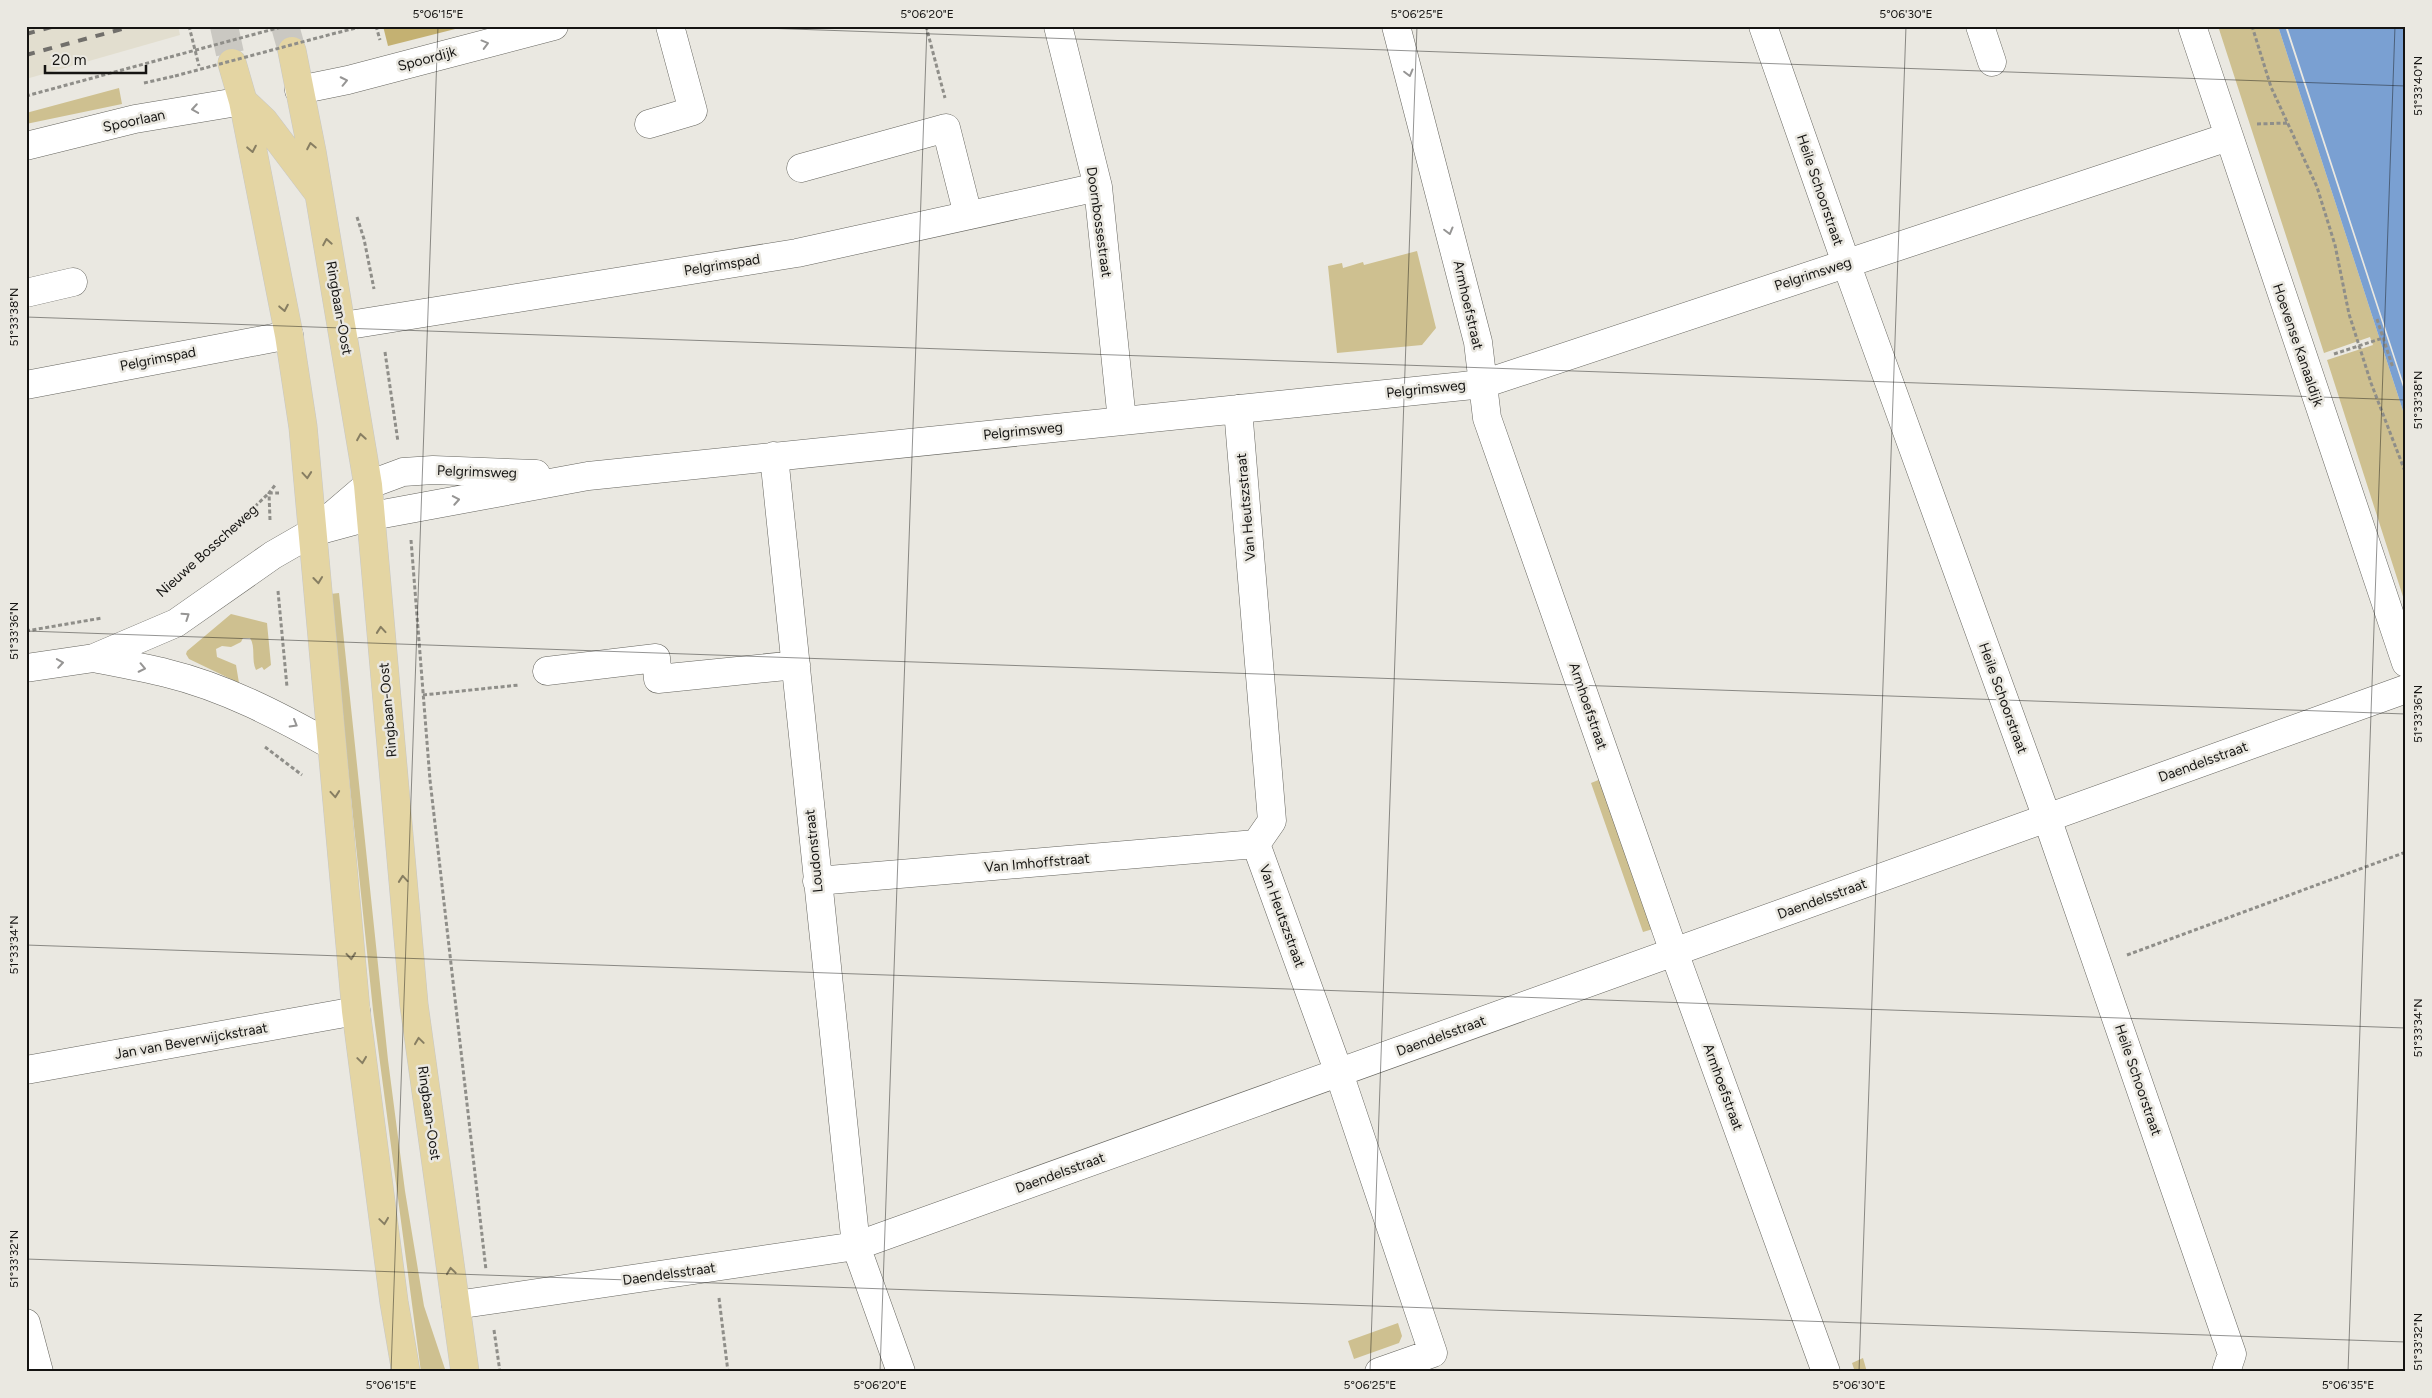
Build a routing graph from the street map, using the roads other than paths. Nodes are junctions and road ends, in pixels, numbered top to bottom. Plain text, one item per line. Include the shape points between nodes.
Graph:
1 (554, 26) edge
2 (670, 26) edge
3 (1058, 26) edge
4 (1396, 26) edge
5 (1763, 26) edge
6 (2192, 26) edge
7 (1987, 28) edge
8 (288, 39) tunnel mouth
9 (1992, 62) dead end
10 (232, 63) tunnel mouth
11 (299, 90) junction
12 (243, 101) junction
13 (649, 124) dead end
14 (2228, 136) junction
15 (26, 146) edge
16 (801, 168) dead end
17 (1098, 187) junction
18 (319, 194) junction
19 (968, 215) junction
20 (1846, 263) junction
21 (73, 282) dead end
22 (26, 293) edge
23 (343, 326) junction
24 (290, 334) junction
25 (26, 384) edge
26 (1483, 384) junction
27 (1238, 409) junction
28 (1122, 421) junction
29 (774, 456) junction
30 (588, 476) junction
31 (368, 485) junction
32 (372, 516) junction
33 (313, 532) junction
34 (94, 658) junction
35 (2406, 663) edge
36 (796, 665) junction
37 (26, 668) edge
38 (546, 671) road end
39 (2406, 689) edge
40 (331, 745) junction
41 (2047, 818) junction
42 (1256, 844) junction
43 (817, 881) junction
44 (1674, 952) junction
45 (356, 1011) junction
46 (26, 1070) edge
47 (1339, 1073) junction
48 (856, 1246) junction
49 (456, 1305) junction
50 (26, 1323) edge
51 (39, 1372) edge
52 (406, 1372) edge
53 (465, 1372) edge
54 (901, 1372) edge
55 (1380, 1372) edge
56 (1826, 1372) edge
57 (2226, 1372) edge

11 -> 1 street, Spoordijk
2 - 13 street via 693,111
3 - 17 street, Doornbossestraat
4 -> 26 street, Armhoefstraat via 1478,342
5 - 20 street, Heile Schoorstraat
6 - 14 street, Hoevense Kanaaldijk
7 - 9 street
8 - 11 main road, Ringbaan-Oost
10 - 12 main road
18 -> 11 main road, Ringbaan-Oost
12 -> 15 street, Spoorlaan via 135,119
12 - 18 main road via 264,120
12 -> 24 main road
14 - 20 street, Pelgrimsweg
14 - 35 street, Hoevense Kanaaldijk
16 - 19 street via 946,128
17 - 19 street, Pelgrimspad
17 - 28 street, Doornbossestraat
23 -> 18 main road, Ringbaan-Oost
19 - 23 street, Pelgrimspad via 797,253
20 - 26 street, Pelgrimsweg
20 - 41 street, Heile Schoorstraat
21 - 22 street
31 -> 23 main road, Ringbaan-Oost
24 - 25 street, Pelgrimspad
24 -> 33 main road
26 - 27 street, Pelgrimsweg
26 - 44 street, Armhoefstraat via 1487,418
27 - 28 street, Pelgrimsweg
27 - 42 street, Van Heutszstraat via 1272,820
28 - 29 street, Pelgrimsweg
29 - 30 street, Pelgrimsweg
29 - 36 street, Loudonstraat
30 - 31 street, Pelgrimsweg via 433,470 403,472
32 -> 30 street, Pelgrimsweg
31 - 32 main road, Ringbaan-Oost
31 - 33 street
32 - 33 street
49 -> 32 main road, Ringbaan-Oost via 414,1005
34 -> 33 street via 176,623 273,555
33 -> 40 main road
37 -> 34 street
34 -> 40 street via 167,673 224,692 285,719
36 - 38 street via 658,679 656,658
36 - 43 street, Loudonstraat
39 - 41 street, Daendelsstraat
40 -> 45 main road
41 - 44 street, Daendelsstraat
41 - 57 street, Heile Schoorstraat via 2232,1354
42 - 43 street, Van Imhoffstraat
42 - 47 street, Van Heutszstraat
43 - 48 street, Loudonstraat
44 - 47 street, Daendelsstraat
44 - 56 street, Armhoefstraat
45 - 46 street, Jan van Beverwijckstraat
45 -> 52 main road
47 - 48 street, Daendelsstraat
47 - 55 street, Van Heutszstraat via 1432,1353
48 - 49 street, Daendelsstraat
48 - 54 street, Loudonstraat
49 - 53 main road, Ringbaan-Oost
50 - 51 street

